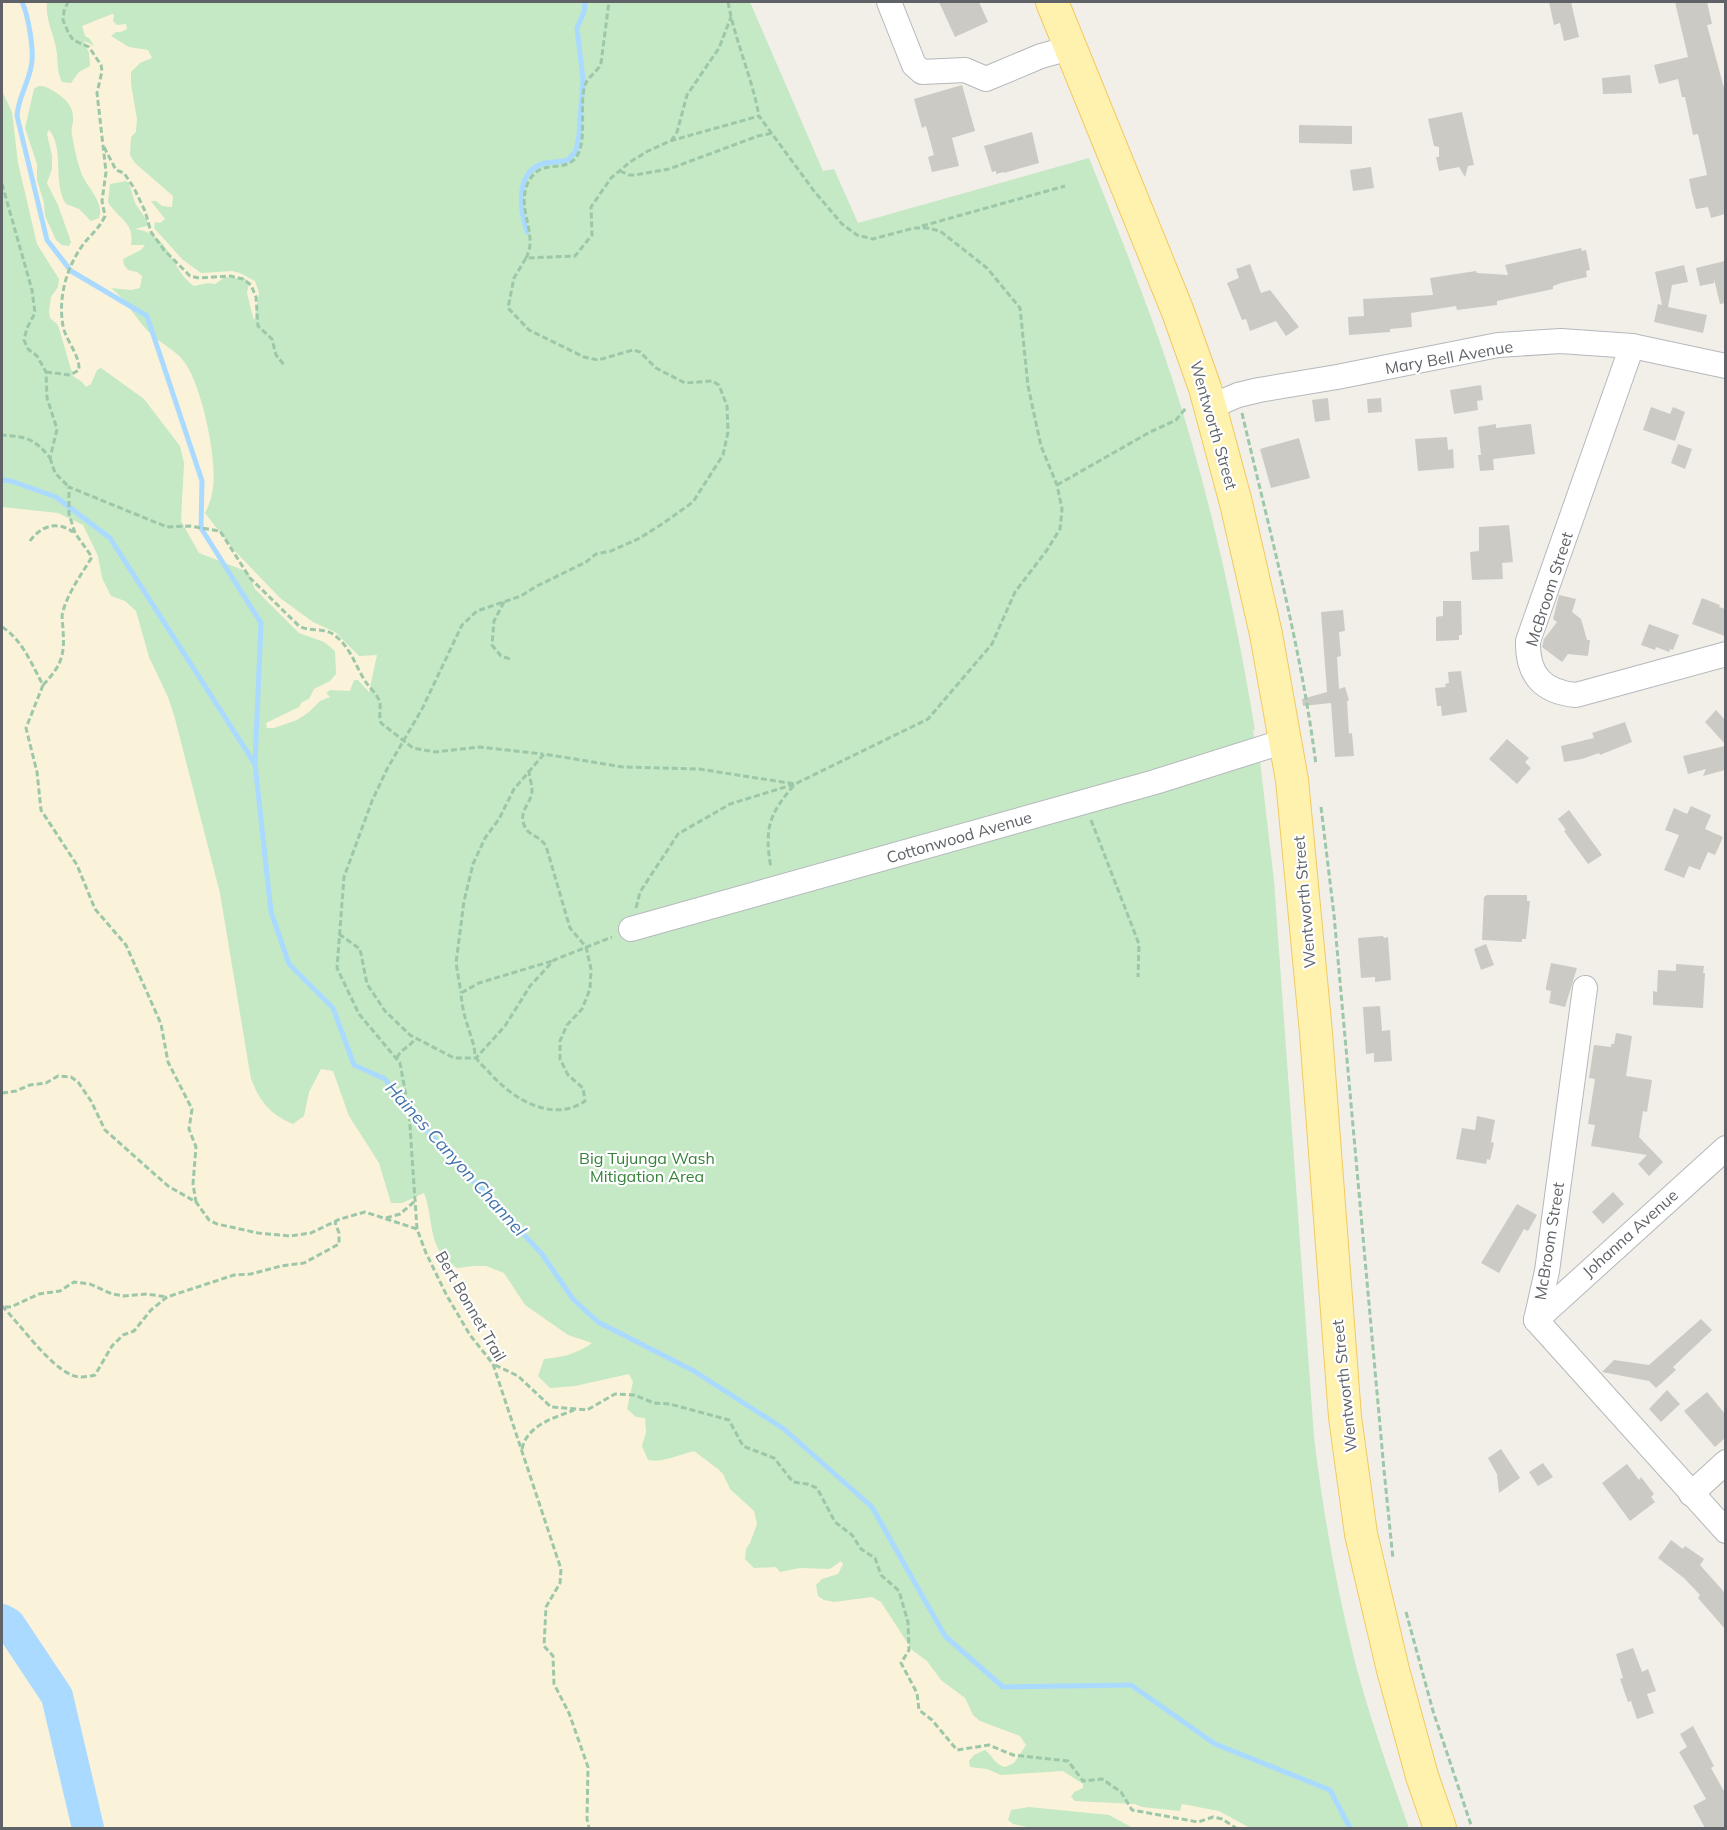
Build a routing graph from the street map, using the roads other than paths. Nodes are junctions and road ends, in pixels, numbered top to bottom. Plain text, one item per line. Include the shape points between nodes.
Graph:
1 (889, 2) edge
2 (1052, 2) edge
3 (1070, 48) junction
4 (1632, 346) junction
5 (1725, 366) edge
6 (1218, 396) junction
7 (1725, 654) edge
8 (1285, 741) junction
9 (631, 929) road end
10 (1585, 988) dead end
11 (1725, 1148) edge
12 (1536, 1320) junction
13 (1725, 1462) edge
14 (1691, 1494) junction
15 (1725, 1531) edge
16 (1440, 1828) edge

1 - 3 street via 914,65 922,72 965,70 986,79
2 - 3 main road, Wentworth Street
3 - 6 main road, Wentworth Street via 1178,312
4 - 5 street, Mary Bell Avenue
4 - 6 street, Mary Bell Avenue via 1561,341 1498,345
4 - 7 street, McBroom Street via 1528,641 1528,655 1539,680 1549,689 1576,695
6 - 8 main road, Wentworth Street
8 - 9 street, Cottonwood Avenue via 1084,802
8 - 16 main road, Wentworth Street via 1316,1034 1345,1417 1361,1534 1392,1670
10 - 12 street, McBroom Street via 1547,1270
11 - 12 street, Johanna Avenue
12 - 14 street, McBroom Street
13 - 14 street
14 - 15 street, McBroom Street

